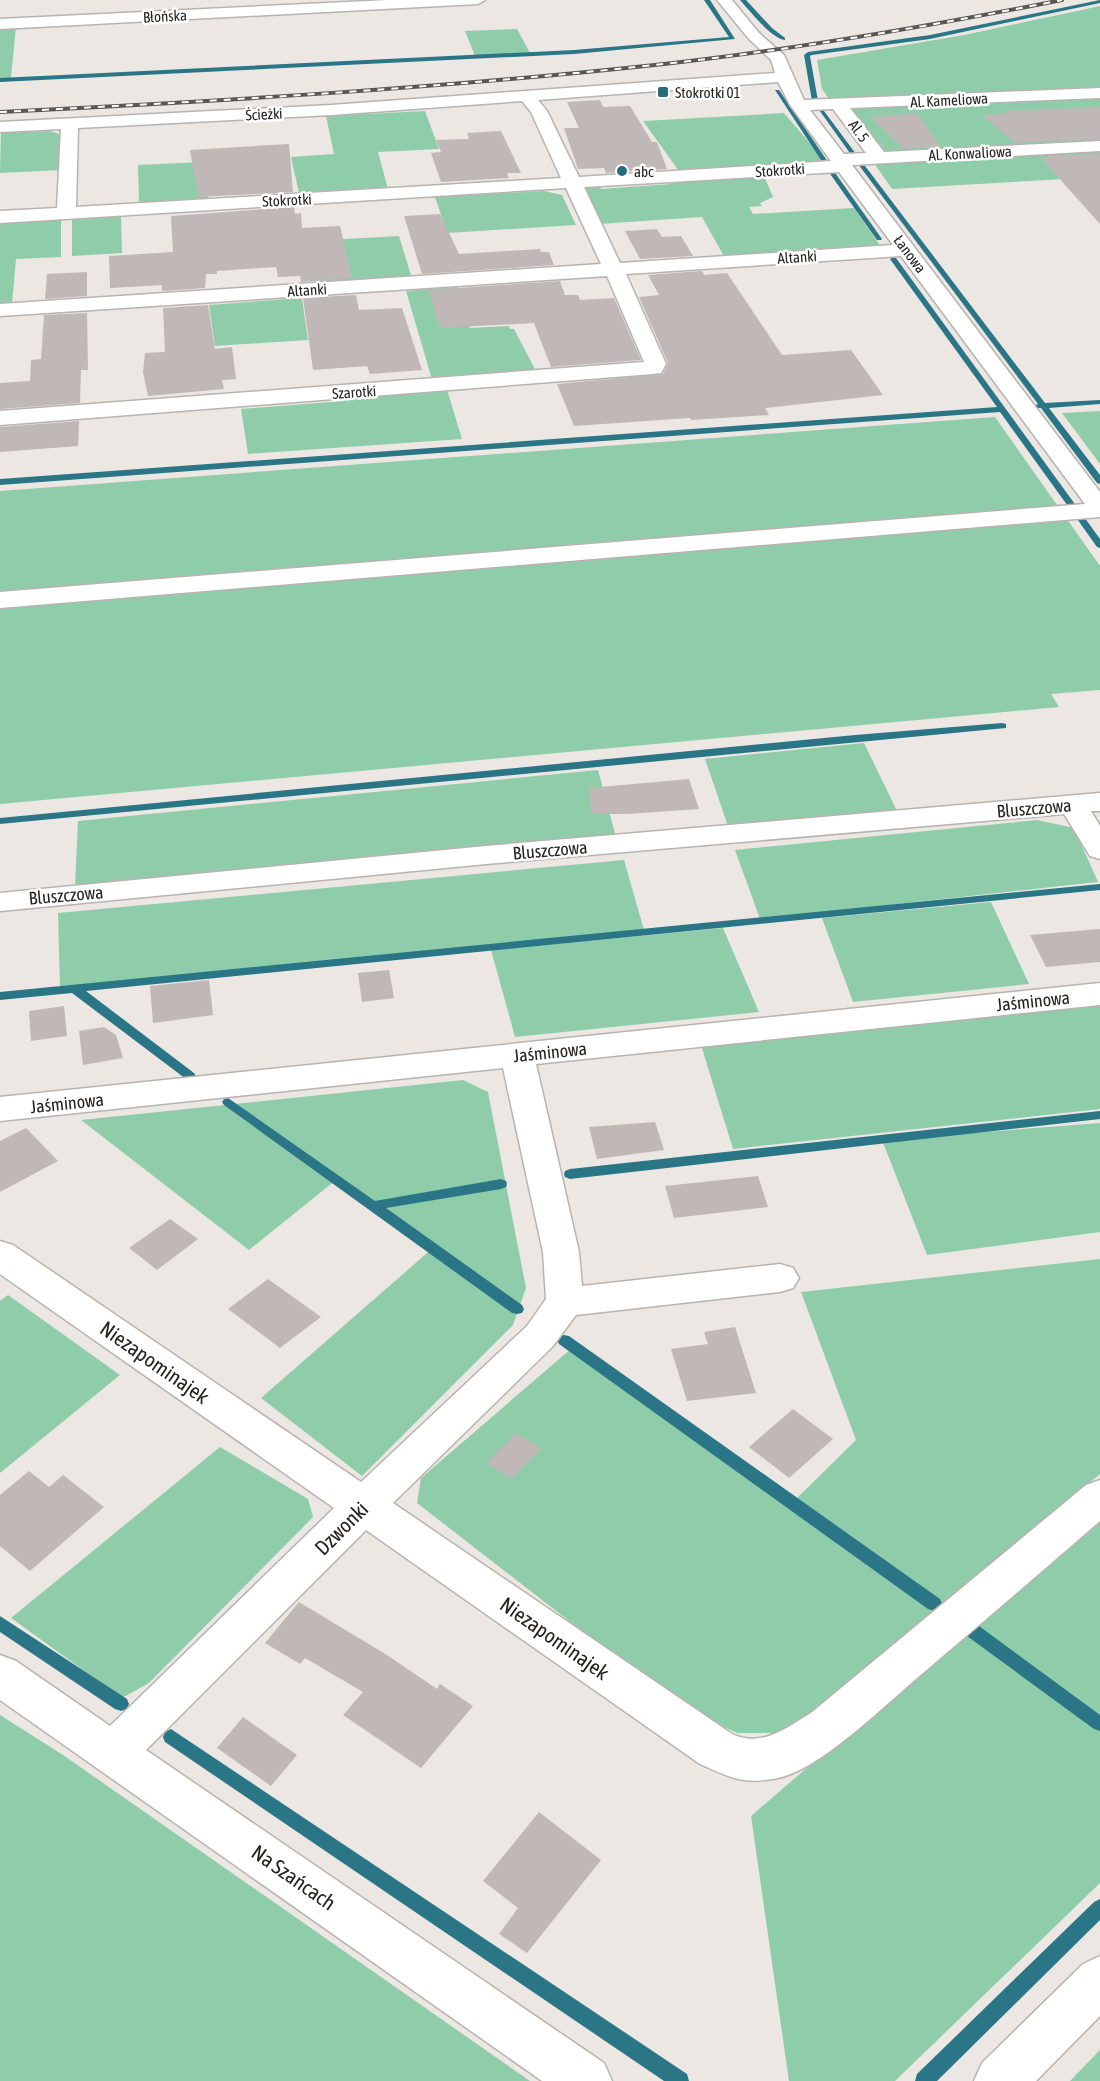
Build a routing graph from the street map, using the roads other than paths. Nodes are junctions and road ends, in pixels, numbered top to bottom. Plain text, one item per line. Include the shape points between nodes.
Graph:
1 (478, 0) edge
2 (724, 0) edge
3 (0, 24) edge
4 (784, 77) junction
5 (1100, 93) edge
6 (527, 98) junction
7 (798, 105) junction
8 (839, 105) junction
9 (70, 124) junction
10 (0, 127) edge
11 (1100, 146) edge
12 (879, 158) junction
13 (841, 163) junction
14 (573, 183) junction
15 (66, 213) junction
16 (0, 217) edge
17 (907, 250) junction
18 (614, 270) junction
19 (0, 310) edge
20 (0, 418) edge
21 (1100, 509) edge
22 (0, 600) edge
23 (1087, 804) edge
24 (1100, 850) edge
25 (0, 902) edge
26 (1100, 994) edge
27 (517, 1055) junction
28 (0, 1110) edge
29 (0, 1255) edge
30 (780, 1278) dead end
31 (565, 1302) junction
32 (1100, 1497) edge
33 (363, 1506) junction
34 (0, 1675) edge
35 (114, 1752) junction
36 (1100, 1981) edge
37 (586, 2081) edge
38 (1000, 2081) edge

1 - 3 street, Błońska via 68,16
2 - 4 street, Łanowa via 778,58
4 - 6 street, Ścieżki
4 - 7 street, Łanowa
5 - 8 street, Al. Kameliowa
6 - 9 street, Ścieżki
6 - 14 street via 539,111
7 - 8 street, Al. Kameliowa
7 - 13 street, Łanowa
8 - 12 street, Al. 5
9 - 10 street, Ścieżki
9 - 15 street
11 - 12 street, Al. Konwaliowa
12 - 13 street, Al. Konwaliowa
13 - 14 street, Stokrotki
13 - 17 street, Łanowa
14 - 15 street, Stokrotki
14 - 18 street
15 - 16 street, Stokrotki
17 - 18 street, Altanki
17 - 21 street, Łanowa
18 - 19 street, Altanki
18 - 20 street, Szarotki via 655,364 653,368
21 - 22 street
23 - 24 street
23 - 25 street, Bluszczowa via 474,856
26 - 27 street, Jaśminowa
27 - 28 street, Jaśminowa
27 - 31 street via 561,1252
29 - 33 street, Niezapominajek
30 - 31 street
31 - 33 street, Dzwonki via 540,1336
32 - 33 street, Niezapominajek via 827,1727 779,1757 742,1761 716,1749
33 - 35 street, Dzwonki
34 - 35 street, Na Szańcach
35 - 37 street, Na Szańcach
36 - 38 street

